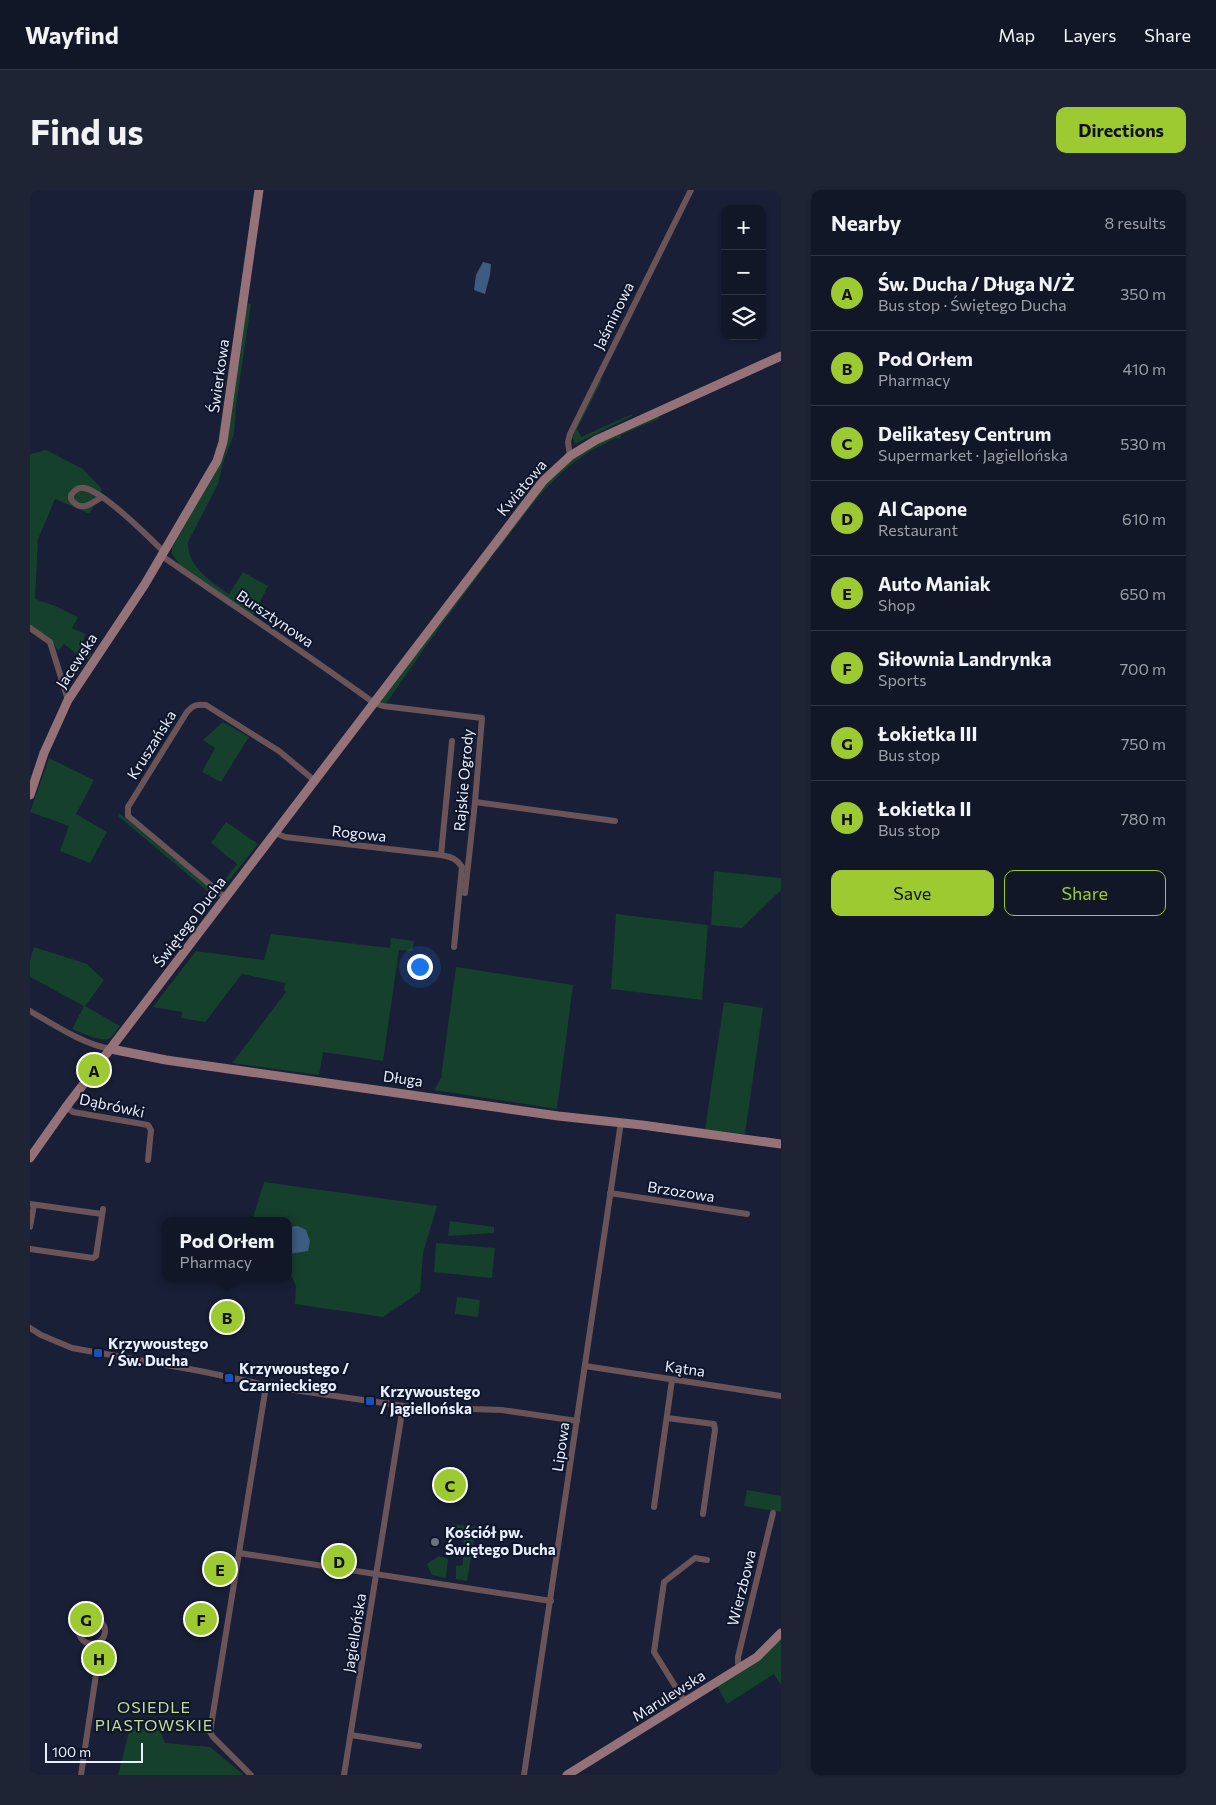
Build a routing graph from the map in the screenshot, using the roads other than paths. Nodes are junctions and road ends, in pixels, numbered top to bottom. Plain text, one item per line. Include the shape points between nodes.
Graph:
1 (259, 190) edge
2 (691, 190) edge
3 (781, 356) edge
4 (570, 456) junction
5 (102, 497) dead end
6 (163, 554) junction
7 (30, 628) edge
8 (68, 700) junction
9 (374, 703) junction
10 (452, 741) dead end
11 (315, 781) junction
12 (30, 794) edge
13 (475, 802) junction
14 (615, 821) dead end
15 (275, 833) junction
16 (441, 856) junction
17 (465, 893) dead end
18 (226, 898) junction
19 (454, 947) dead end
20 (30, 1011) edge
21 (111, 1049) junction
22 (66, 1107) junction
23 (621, 1122) junction
24 (781, 1144) edge
25 (30, 1158) edge
26 (148, 1160) dead end
27 (610, 1194) junction
28 (32, 1204) edge
29 (747, 1214) dead end
30 (30, 1227) edge
31 (30, 1249) edge
32 (30, 1328) edge
33 (586, 1366) junction
34 (672, 1380) junction
35 (266, 1386) junction
36 (781, 1396) edge
37 (403, 1406) junction
38 (667, 1418) junction
39 (577, 1421) junction
40 (654, 1507) dead end
41 (774, 1513) dead end
42 (703, 1514) dead end
43 (239, 1553) junction
44 (707, 1560) dead end
45 (377, 1574) junction
46 (551, 1601) junction
47 (781, 1633) edge
48 (101, 1641) junction
49 (740, 1668) junction
50 (685, 1702) junction
51 (351, 1735) junction
52 (419, 1746) dead end
53 (81, 1775) edge
54 (251, 1775) edge
55 (344, 1775) edge
56 (524, 1775) edge
57 (567, 1775) edge

1 - 6 street, Świerkowa via 223,442 210,474
2 - 4 street, Jaśminowa via 570,434
3 - 4 street, Kwiatowa via 596,440
4 - 9 street, Kwiatowa via 534,491
5 - 6 street, Bursztynowa
6 - 8 street, Jacewska
6 - 9 street, Bursztynowa
7 - 8 street via 50,642
8 - 12 street, Jacewska via 47,745
9 - 11 street, Świętego Ducha
9 - 13 street, Rajskie Ogrody via 482,718
10 - 16 street
11 - 15 street, Świętego Ducha
11 - 18 street, Kruszańska via 279,751 206,705 193,705 187,712 128,807 128,816
13 - 14 street
13 - 17 street, Rajskie Ogrody
15 - 16 street, Rogowa via 303,840
15 - 18 street, Świętego Ducha
16 - 19 street, Rogowa via 452,857 462,867
18 - 21 street, Świętego Ducha
20 - 21 street, Długa via 94,1044
21 - 22 street, Świętego Ducha
21 - 23 street, Długa via 166,1060
22 - 25 street, Świętego Ducha
22 - 26 street, Dąbrówki via 73,1112 148,1125 152,1130
23 - 24 street, Długa
23 - 27 street, Lipowa
27 - 29 street, Brzozowa
27 - 33 street, Lipowa
28 - 30 street
28 - 31 street via 103,1211 96,1256 93,1258
32 - 35 street via 72,1348
33 - 34 street, Kątna
33 - 39 street, Lipowa
34 - 36 street, Kątna
34 - 38 street
35 - 37 street
35 - 43 street
37 - 39 street via 502,1410
37 - 45 street, Jagiellońska
38 - 40 street
38 - 42 street via 714,1424
39 - 46 street, Lipowa
41 - 49 street, Wierzbowa via 738,1658
43 - 45 street
43 - 54 street via 210,1732
44 - 50 street via 695,1558 664,1582 654,1652
45 - 46 street
45 - 51 street, Jagiellońska
46 - 56 street, Lipowa
47 - 49 street, Marulewska via 757,1657
48 - 48 street via 106,1629 101,1621 93,1617 82,1622 79,1630 83,1640 91,1644
48 - 53 street
49 - 50 street, Marulewska
50 - 57 street, Marulewska
51 - 52 street
51 - 55 street, Jagiellońska

